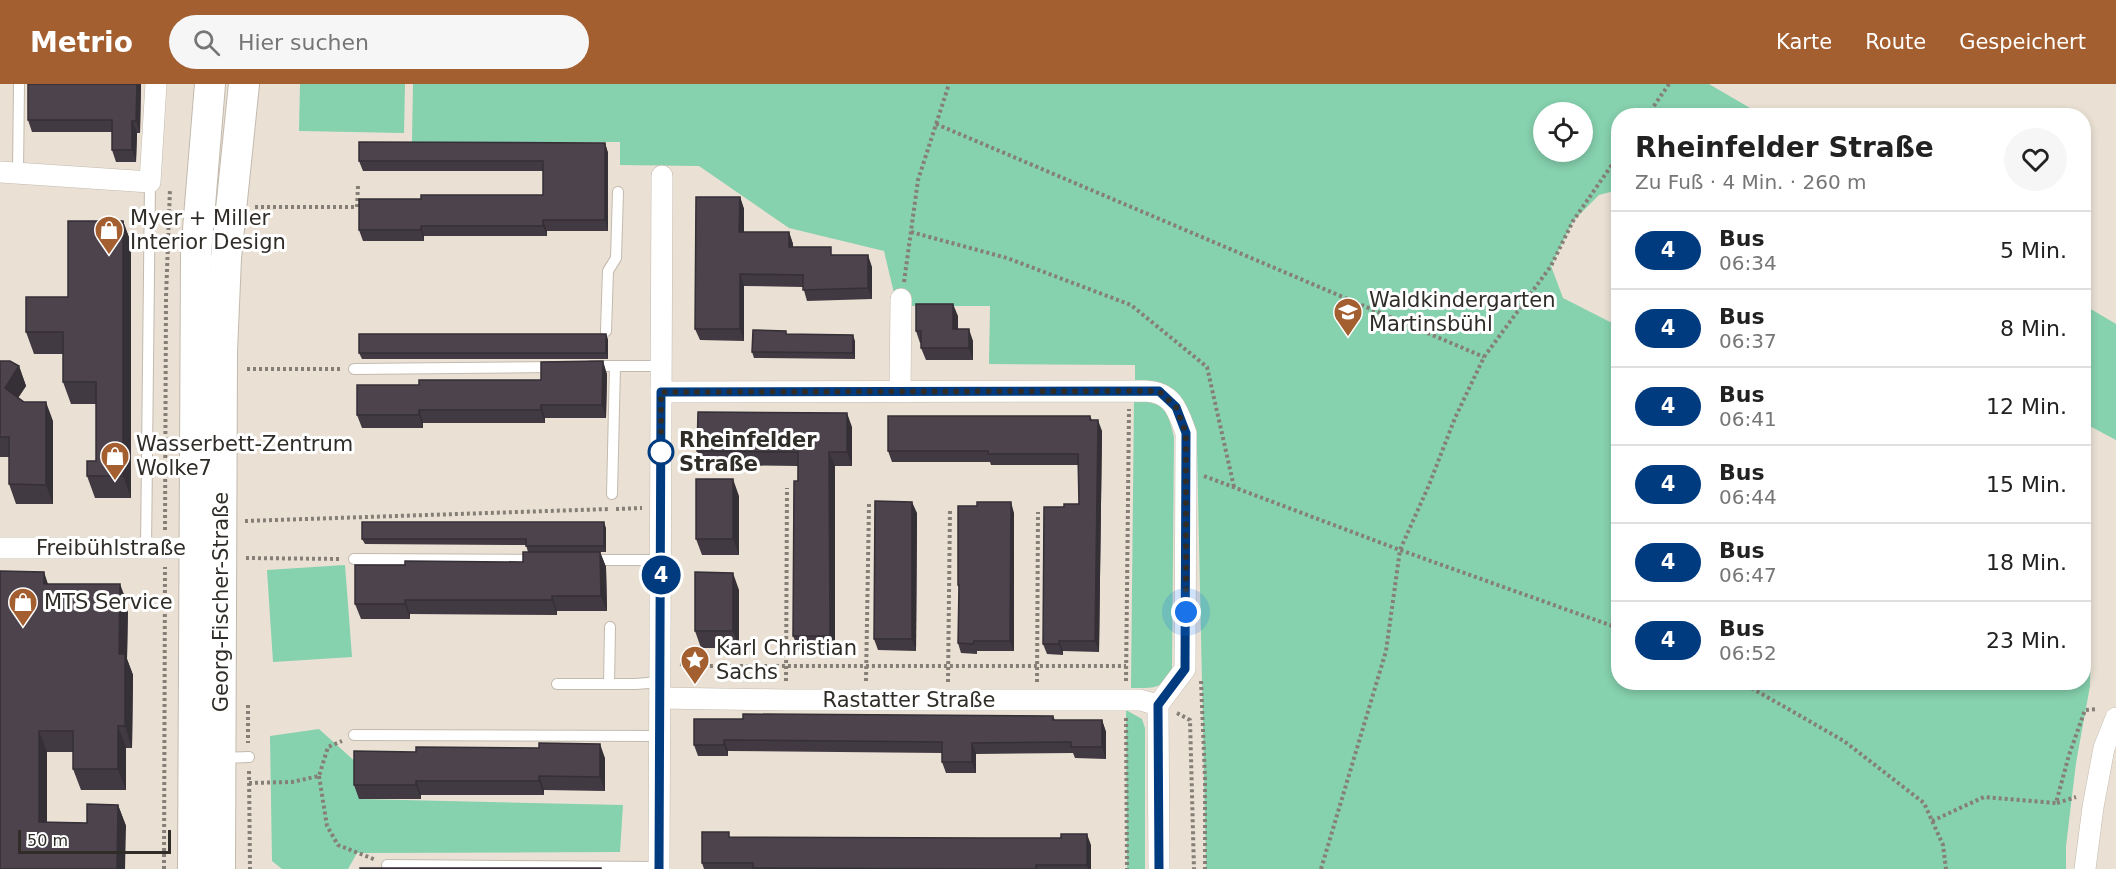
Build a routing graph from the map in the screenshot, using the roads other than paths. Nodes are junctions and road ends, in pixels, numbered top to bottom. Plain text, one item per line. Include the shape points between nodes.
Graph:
1 (19, 84) edge
2 (156, 84) edge
3 (210, 84) edge
4 (244, 84) edge
5 (9, 172) edge
6 (662, 176) dead end
7 (160, 183) junction
8 (618, 192) dead end
9 (901, 298) road end
10 (606, 331) edge
11 (615, 366) junction
12 (661, 366) junction
13 (567, 367) edge
14 (579, 367) edge
15 (354, 369) road end
16 (900, 391) junction
17 (661, 392) junction
18 (612, 494) dead end
19 (0, 548) edge
20 (156, 548) junction
21 (221, 552) junction
22 (354, 559) road end
23 (554, 560) edge
24 (577, 560) edge
25 (661, 560) junction
26 (610, 627) dead end
27 (660, 681) junction
28 (557, 684) dead end
29 (609, 684) junction
30 (1158, 705) junction
31 (2111, 714) edge
32 (354, 735) road end
33 (660, 736) junction
34 (2086, 862) edge
35 (387, 865) edge
36 (659, 868) edge
37 (193, 869) edge
38 (220, 869) edge
39 (1159, 869) edge

1 - 5 lane
2 - 7 street
3 - 21 main road, Georg-Fischer-Straße via 196,254
4 - 21 main road, Georg-Fischer-Straße via 226,258
5 - 7 street
6 - 12 street
7 - 20 lane
8 - 10 lane via 616,258 608,271
9 - 16 street
11 - 12 lane
11 - 14 lane
11 - 18 lane
12 - 17 street
13 - 15 lane
16 - 17 street
16 - 30 street via 1159,391 1176,407 1186,433 1185,669
17 - 25 street
19 - 20 street, Freibühlstraße
20 - 21 street, Freibühlstraße
21 - 37 main road, Georg-Fischer-Straße
21 - 38 main road, Georg-Fischer-Straße via 235,758
22 - 23 lane
24 - 25 lane
25 - 27 street
26 - 29 lane
27 - 29 lane
27 - 30 street, Rastatter Straße via 786,700 1140,700
27 - 33 street
28 - 29 lane
30 - 39 street
31 - 34 street
32 - 33 lane
33 - 36 street
35 - 36 lane

